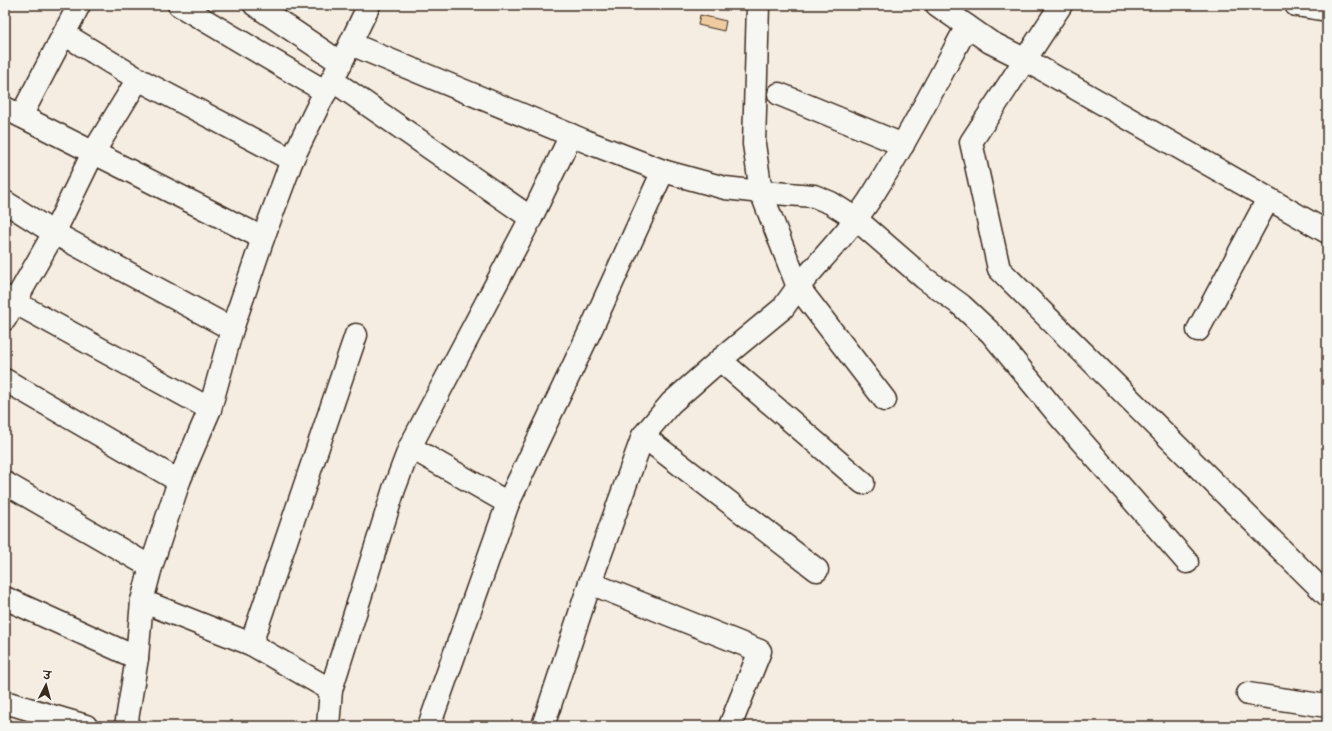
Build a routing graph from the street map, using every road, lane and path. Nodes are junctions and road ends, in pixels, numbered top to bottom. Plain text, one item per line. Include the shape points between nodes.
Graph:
1 (79, 5) edge
2 (179, 5) edge
3 (254, 5) edge
4 (369, 5) edge
5 (758, 5) edge
6 (937, 5) edge
7 (1061, 5) edge
8 (1296, 5) edge
9 (1327, 10) edge
10 (967, 26) junction
11 (64, 34) junction
12 (1026, 60) junction
13 (338, 70) junction
14 (138, 79) junction
15 (779, 94) dead end
16 (13, 112) edge
17 (571, 135) junction
18 (903, 144) junction
19 (93, 153) junction
20 (292, 160) junction
21 (663, 171) junction
22 (761, 192) junction
23 (1268, 199) junction
24 (5, 202) edge
25 (531, 218) junction
26 (856, 219) junction
27 (1327, 232) edge
28 (54, 233) junction
29 (263, 238) junction
30 (798, 287) junction
31 (8, 306) edge
32 (232, 329) junction
33 (1198, 330) dead end
34 (356, 335) dead end
35 (720, 360) junction
36 (5, 380) edge
37 (885, 400) dead end
38 (210, 409) junction
39 (643, 436) junction
40 (410, 447) junction
41 (179, 481) junction
42 (5, 483) edge
43 (863, 483) dead end
44 (508, 503) junction
45 (1186, 562) dead end
46 (151, 567) junction
47 (817, 570) dead end
48 (590, 583) junction
49 (1327, 595) edge
50 (5, 598) edge
51 (142, 601) junction
52 (252, 644) junction
53 (137, 658) junction
54 (331, 690) junction
55 (1248, 694) dead end
56 (5, 702) edge
57 (1327, 706) edge
58 (39, 720) edge
59 (86, 726) edge
60 (126, 726) edge
61 (328, 726) edge
62 (429, 726) edge
63 (543, 726) edge
64 (730, 726) edge

1 - 11 street
2 - 13 street
3 - 13 street
4 - 13 street
5 - 22 street via 754,144
6 - 10 street
7 - 12 street
8 - 9 street
10 - 12 street via 990,42
10 - 18 street
11 - 14 street
11 - 16 street
12 - 23 street
12 - 49 street via 971,142 999,269
13 - 17 street
13 - 20 street
13 - 25 street
14 - 19 street
14 - 20 street
15 - 18 street
16 - 19 street
17 - 21 street
17 - 25 street
18 - 26 street
19 - 28 street
19 - 29 street
20 - 29 street
21 - 22 street via 725,188
21 - 44 street
22 - 26 street via 814,196 831,203
22 - 30 street
23 - 27 street
23 - 33 street
24 - 28 street
25 - 40 street
26 - 30 street
26 - 45 street via 924,278 961,305 991,333
28 - 31 street
28 - 32 street
29 - 32 street
30 - 35 street via 783,308
30 - 37 street
31 - 38 street
32 - 38 street
34 - 52 street
35 - 39 street via 671,403
35 - 43 street
36 - 41 street
38 - 41 street
39 - 47 street
39 - 48 street
40 - 44 street
40 - 54 street via 394,489
41 - 46 street
42 - 46 street
44 - 62 street
46 - 51 street
48 - 63 street
48 - 64 street via 760,651
50 - 53 street
51 - 52 street
51 - 53 street
52 - 54 street
53 - 60 street
54 - 61 street
55 - 57 street
56 - 58 street
58 - 59 street

